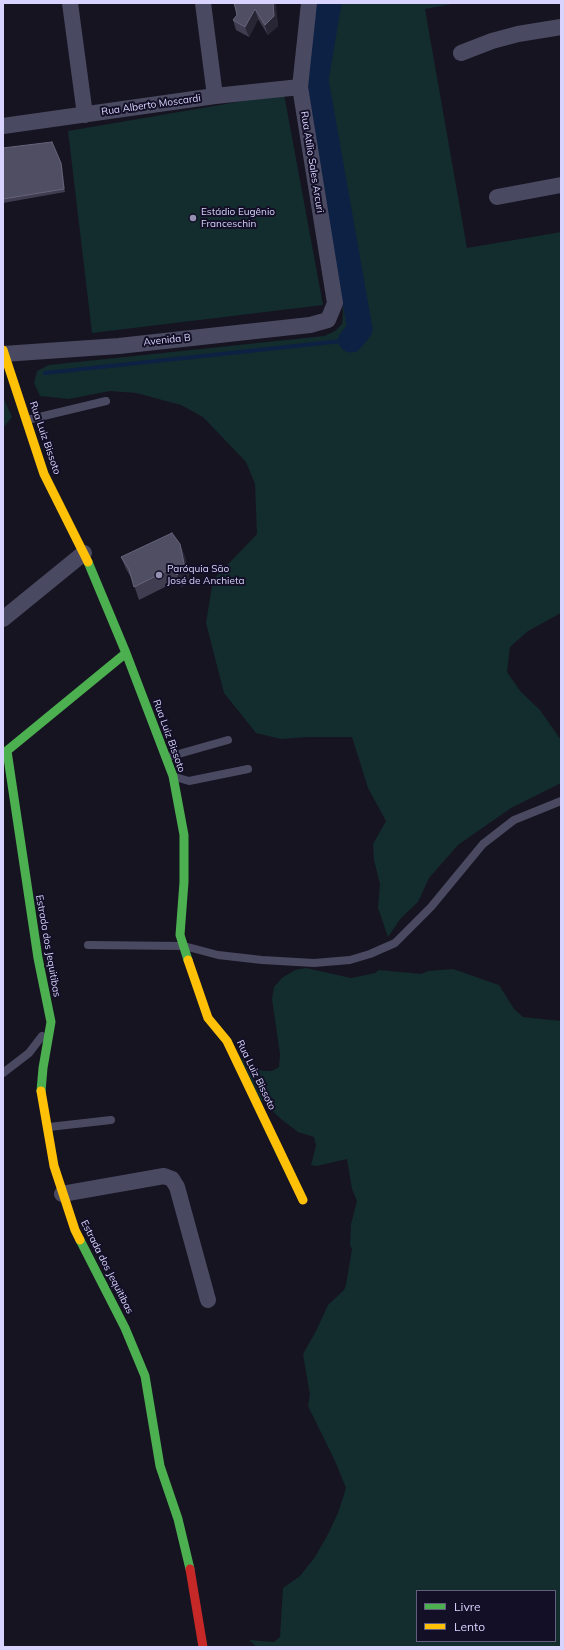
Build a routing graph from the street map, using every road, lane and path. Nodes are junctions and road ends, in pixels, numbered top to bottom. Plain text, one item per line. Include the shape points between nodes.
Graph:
1 (70, 3) edge
2 (203, 3) edge
3 (309, 3) edge
4 (561, 27) edge
5 (461, 53) dead end
6 (300, 87) junction
7 (215, 96) junction
8 (85, 115) junction
9 (3, 126) edge
10 (561, 185) edge
11 (497, 197) dead end
12 (328, 320) joint
13 (3, 353) edge
14 (106, 401) dead end
15 (26, 420) junction
16 (84, 553) junction
17 (3, 619) edge
18 (126, 653) junction
19 (228, 740) dead end
20 (5, 752) edge
21 (167, 758) junction
22 (248, 769) dead end
23 (173, 776) junction
24 (561, 801) edge
25 (88, 945) dead end
26 (184, 946) junction
27 (51, 1022) junction
28 (3, 1073) edge
29 (111, 1120) dead end
30 (48, 1128) junction
31 (62, 1194) junction
32 (303, 1200) dead end
33 (208, 1300) dead end
34 (203, 1647) edge

1 - 8 street
2 - 7 street
3 - 6 street, Rua Atílio Sales Arcuri
4 - 5 street via 518,34
6 - 7 street, Rua Alberto Moscardi
6 - 12 street, Rua Atílio Sales Arcuri via 335,303
7 - 8 street, Rua Alberto Moscardi
8 - 9 street, Rua Alberto Moscardi
10 - 11 street
12 - 13 street, Avenida B via 310,325 119,346
13 - 15 street, Rua Luiz Bissoto
14 - 15 lane
15 - 16 street, Rua Luiz Bissoto via 44,474
16 - 17 street
16 - 18 street, Rua Luiz Bissoto
18 - 20 street
18 - 21 street, Rua Luiz Bissoto
19 - 21 lane
20 - 27 street, Estrada dos Jequitibas via 38,958
21 - 23 street, Rua Luiz Bissoto
22 - 23 lane via 189,781
23 - 26 street, Rua Luiz Bissoto via 184,835 184,882 180,922 180,935
24 - 26 lane via 514,820 483,844 431,907 395,943 370,954 350,960 314,962 262,960 218,955
25 - 26 lane
26 - 32 street, Rua Luiz Bissoto via 208,1018 227,1041
27 - 28 lane via 29,1053
27 - 30 street, Estrada dos Jequitibas via 41,1094
29 - 30 lane
30 - 31 street, Estrada dos Jequitibas via 54,1166
31 - 33 street via 164,1176 172,1178 178,1187
31 - 34 street, Estrada dos Jequitibas via 75,1230 125,1328 145,1376 160,1466 178,1519 191,1574

